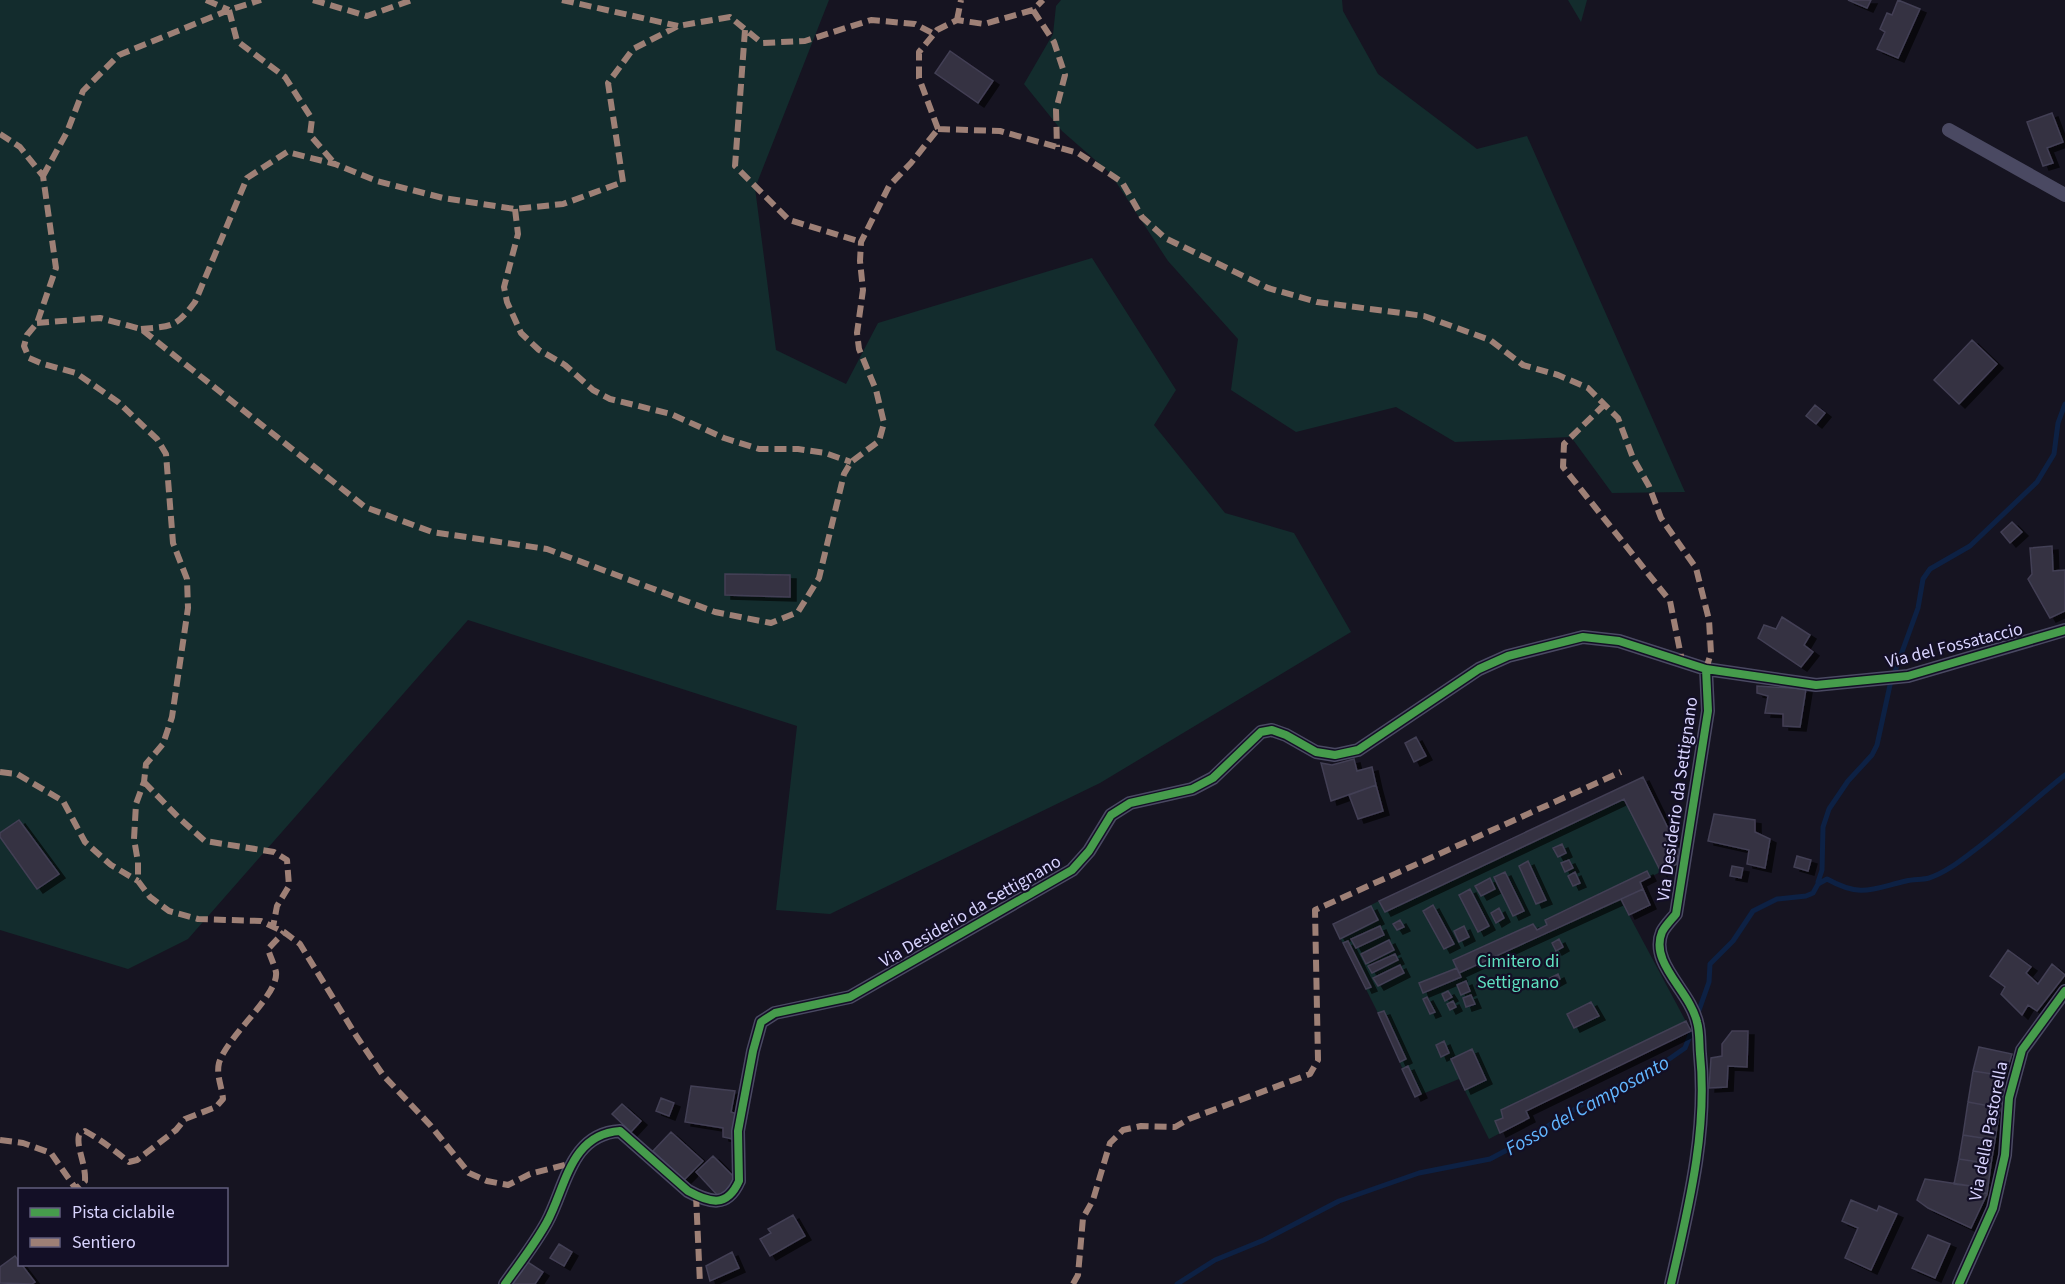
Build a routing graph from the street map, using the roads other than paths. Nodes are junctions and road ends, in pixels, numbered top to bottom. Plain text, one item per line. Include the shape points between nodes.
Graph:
1 (1949, 130) dead end
2 (2065, 195) edge
3 (2065, 630) edge
4 (1706, 669) junction
5 (2065, 992) edge
6 (505, 1284) edge
7 (1671, 1284) edge
8 (1959, 1284) edge

1 - 2 street
3 - 4 street, Via del Fossataccio via 1908,676 1816,685
4 - 6 street, Via Desiderio da Settignano via 1620,641 1582,637 1508,656 1479,669 1358,750 1335,755 1316,752 1279,732 1261,732 1213,778 1192,789 1130,802 1111,815 1072,870 850,997 775,1013 762,1022 738,1131 738,1181 727,1198 715,1202 688,1191 620,1131 608,1132 588,1143 572,1163 547,1222
4 - 7 street, Via Desiderio da Settignano via 1708,711 1676,914 1662,932 1658,951 1686,994 1697,1021 1702,1077 1699,1139 1690,1200
5 - 8 street, Via della Pastorella via 2022,1050 2009,1098 2005,1155 1993,1208

